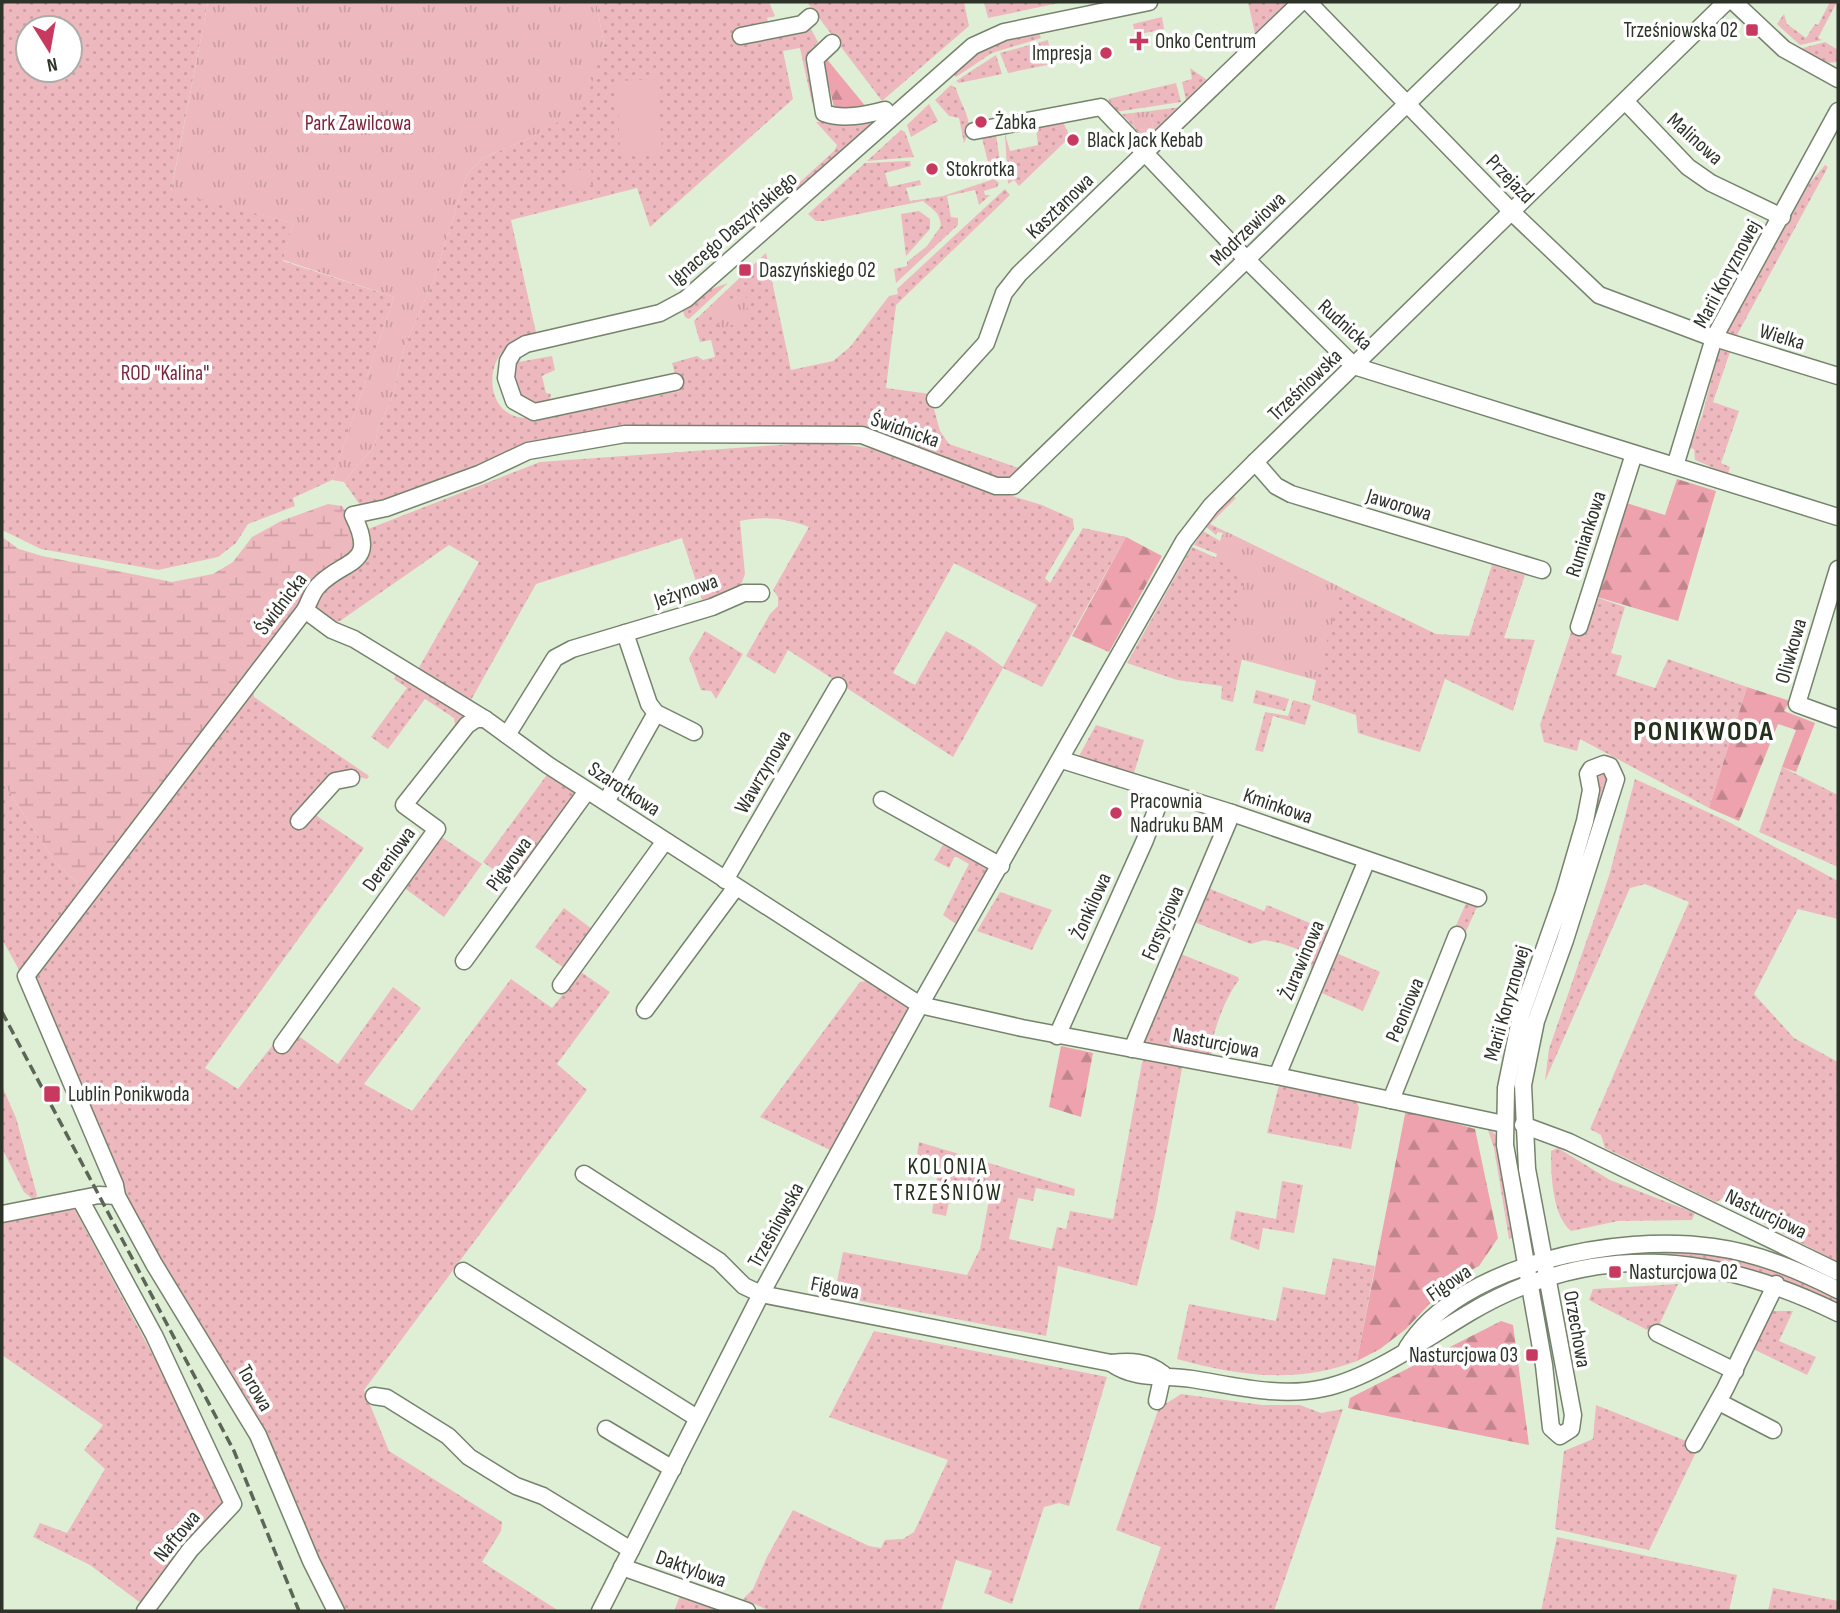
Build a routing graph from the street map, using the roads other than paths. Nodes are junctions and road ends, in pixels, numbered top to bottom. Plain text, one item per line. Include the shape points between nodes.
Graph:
1 (1149, 2) edge
2 (1301, 2) edge
3 (1308, 2) edge
4 (1512, 2) edge
5 (1726, 2) edge
6 (1734, 2) edge
7 (810, 17) dead end
8 (741, 36) dead end
9 (832, 43) dead end
10 (1838, 79) edge
11 (1626, 102) junction
12 (1408, 103) junction
13 (885, 110) dead end
14 (1838, 111) edge
15 (974, 131) dead end
16 (1145, 153) junction
17 (1513, 211) junction
18 (1782, 217) junction
19 (1247, 260) junction
20 (1714, 338) junction
21 (1354, 366) junction
22 (1838, 376) edge
23 (675, 383) dead end
24 (935, 399) dead end
25 (1634, 454) junction
26 (1255, 462) junction
27 (1675, 466) junction
28 (1013, 486) joint
29 (1838, 517) edge
30 (1838, 569) edge
31 (1542, 570) dead end
32 (761, 593) dead end
33 (304, 610) junction
34 (1579, 628) dead end
35 (625, 634) junction
36 (838, 686) dead end
37 (656, 713) junction
38 (485, 719) junction
39 (1838, 719) edge
40 (694, 732) dead end
41 (507, 735) junction
42 (1062, 760) junction
43 (351, 778) dead end
44 (587, 791) junction
45 (1163, 792) junction
46 (882, 800) dead end
47 (606, 802) junction
48 (1233, 813) junction
49 (299, 821) dead end
50 (665, 841) junction
51 (1367, 860) junction
52 (1001, 866) junction
53 (731, 883) junction
54 (1478, 898) dead end
55 (1457, 935) dead end
56 (464, 961) dead end
57 (561, 985) dead end
58 (920, 1004) junction
59 (645, 1010) dead end
60 (1057, 1036) junction
61 (282, 1045) dead end
62 (1132, 1049) junction
63 (1278, 1076) junction
64 (1391, 1100) junction
65 (1504, 1124) junction
66 (1523, 1125) junction
67 (584, 1174) dead end
68 (117, 1196) junction
69 (80, 1199) junction
70 (2, 1214) edge
71 (1544, 1260) junction
72 (1526, 1266) junction
73 (463, 1270) dead end
74 (1838, 1272) edge
75 (1547, 1279) junction
76 (1776, 1284) junction
77 (1528, 1285) junction
78 (1838, 1290) edge
79 (761, 1294) junction
80 (1838, 1313) edge
81 (1657, 1333) dead end
82 (1405, 1350) junction
83 (1735, 1371) junction
84 (1163, 1374) junction
85 (374, 1396) dead end
86 (1157, 1401) dead end
87 (1718, 1402) junction
88 (697, 1418) junction
89 (606, 1429) dead end
90 (1773, 1430) dead end
91 (1694, 1444) dead end
92 (673, 1469) junction
93 (631, 1550) junction
94 (622, 1567) junction
95 (145, 1611) edge
96 (336, 1611) edge
97 (600, 1611) edge
98 (747, 1611) edge

1 - 23 street, Ignacego Daszyńskiego via 1004,32 973,46 687,299 660,313 526,344 510,356 506,373 514,401 534,412
2 - 16 street, Kasztanowa
3 - 12 street, Przejazd
4 - 12 street, Modrzewiowa
5 - 11 street, Trześniowska
6 - 10 street via 1784,49
7 - 8 street via 802,24
9 - 13 street via 815,58 824,113 865,116
11 - 17 street, Trześniowska
11 - 18 street, Malinowa via 1688,167
12 - 17 street, Przejazd
12 - 19 street, Modrzewiowa
14 - 18 street, Marii Koryznowej
15 - 16 street, Rudnicka via 1101,107
16 - 19 street, Rudnicka
16 - 24 street, Kasztanowa via 1019,274 1004,293 986,343
17 - 20 street, Przejazd via 1600,295
17 - 21 street, Trześniowska
18 - 20 street, Marii Koryznowej
19 - 21 street, Rudnicka
19 - 28 street, Modrzewiowa
20 - 22 street, Wielka
20 - 27 street, Marii Koryznowej
21 - 25 street, Rudnicka
21 - 26 street, Trześniowska
25 - 27 street, Rudnicka
25 - 34 street, Rumiankowa
26 - 31 street, Jaworowa via 1276,486 1291,494
26 - 42 street, Trześniowska via 1184,541
27 - 29 street, Rudnicka
28 - 33 street, Świdnicka via 996,486 862,435 664,432 578,440 528,451 479,474 386,508 353,515 362,536 358,558 317,587
30 - 39 street, Oliwkowa via 1797,704
32 - 35 street, Jeżynowa via 744,593
33 - 38 street, Szarotkowa
33 - 68 street, Świdnicka via 26,976
35 - 37 street
35 - 41 street, Jeżynowa via 555,658
36 - 53 street, Wawrzynowa
37 - 40 street
37 - 47 street
38 - 41 street, Szarotkowa
38 - 61 street, Dereniowa via 467,725 404,805 437,829
41 - 44 street, Szarotkowa
42 - 45 street, Kminkowa
42 - 52 street, Trześniowska
43 - 49 street via 335,780
44 - 47 street, Szarotkowa
44 - 56 street, Pigwowa
45 - 48 street, Kminkowa
45 - 60 street, Żonkilowa
46 - 52 street
47 - 50 street, Szarotkowa
48 - 51 street, Kminkowa
48 - 62 street, Forsycjowa
50 - 53 street, Szarotkowa
50 - 57 street
51 - 54 street, Kminkowa
51 - 63 street, Żurawinowa
52 - 58 street, Trześniowska
53 - 58 street, Szarotkowa
53 - 59 street, Wawrzynowa
55 - 64 street, Peoniowa
58 - 60 street, Nasturcjowa
58 - 79 street, Trześniowska
60 - 62 street, Nasturcjowa
62 - 63 street, Nasturcjowa
63 - 64 street, Nasturcjowa
64 - 65 street, Nasturcjowa
65 - 66 street, Marii Koryznowej via 1510,1062 1521,1015 1585,821 1591,790 1588,774 1605,764 1616,776 1536,1021 1525,1072
65 - 72 street, Marii Koryznowej
66 - 71 street, Marii Koryznowej
66 - 74 street, Nasturcjowa via 1569,1142
67 - 79 street, Figowa via 719,1261 744,1286
68 - 69 street
68 - 96 street, Torowa via 258,1435
69 - 70 street
69 - 95 street, Naftowa via 154,1335 233,1504 190,1550
71 - 72 street, Figowa
71 - 75 street, Orzechowa
71 - 78 street, Figowa via 1650,1243 1709,1246 1785,1265
72 - 77 street, Marii Koryznowej
72 - 82 street, Figowa via 1443,1309
73 - 88 street
75 - 76 street, Figowa via 1592,1268 1664,1262 1724,1269
75 - 77 street, Figowa
75 - 77 street, Orzechowa via 1573,1421 1567,1434 1554,1433 1550,1421
76 - 80 street, Figowa
76 - 83 street
77 - 82 street, Figowa
79 - 84 street, Figowa via 1111,1363 1137,1362
79 - 88 street, Trześniowska
81 - 83 street
82 - 84 street, Figowa via 1361,1375 1312,1390 1248,1389
83 - 87 street
84 - 86 street
85 - 93 street via 387,1398 448,1436 469,1457
87 - 90 street
87 - 91 street
88 - 92 street, Trześniowska
89 - 92 street
92 - 93 street, Trześniowska
93 - 94 street, Trześniowska
94 - 97 street, Trześniowska
94 - 98 street, Daktylowa

